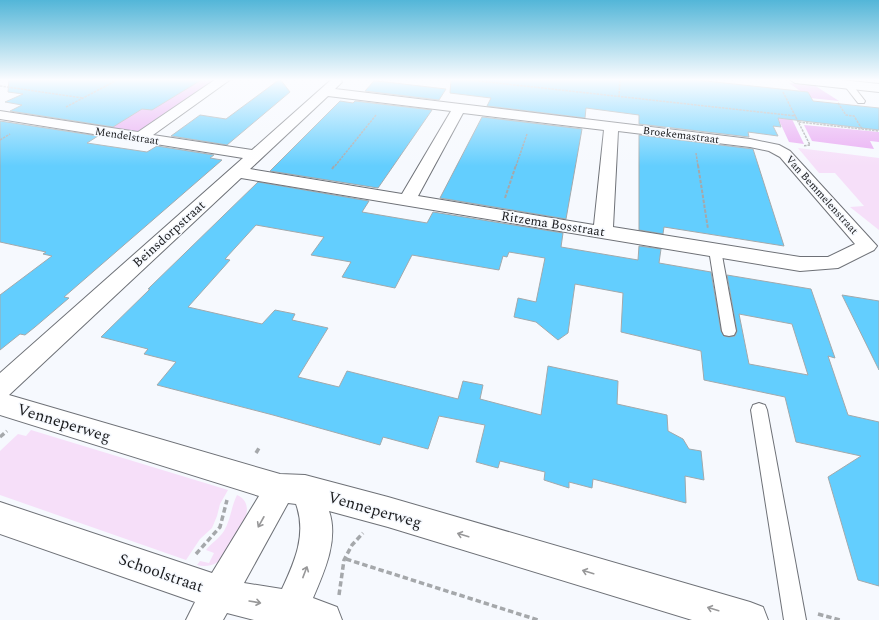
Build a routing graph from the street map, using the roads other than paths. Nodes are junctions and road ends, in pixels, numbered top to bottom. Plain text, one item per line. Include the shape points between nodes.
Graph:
1 (183, 108) edge
2 (307, 108) edge
3 (459, 108) joint
4 (0, 115) edge
5 (611, 127) junction
6 (139, 138) junction
7 (774, 148) joint
8 (255, 155) junction
9 (237, 172) junction
10 (407, 200) junction
11 (603, 232) junction
12 (873, 247) edge
13 (713, 250) junction
14 (730, 331) dead end
15 (0, 388) edge
16 (0, 404) edge
17 (758, 410) dead end
18 (292, 489) junction
19 (0, 518) edge
20 (212, 607) edge
21 (330, 610) edge
22 (288, 614) edge
23 (750, 620) edge
24 (795, 620) edge

1 - 6 street
2 - 8 street, Beinsdorpstraat
3 - 5 street, Broekemastraat
3 - 10 street
4 - 6 street, Mendelstraat
5 - 7 street, Broekemastraat
5 - 11 street
6 - 8 street, Mendelstraat
7 - 12 street, Van Bemmelenstraat via 785,154
8 - 9 street, Beinsdorpstraat
9 - 10 street, Ritzema Bosstraat
9 - 15 street, Beinsdorpstraat
10 - 11 street, Ritzema Bosstraat
11 - 13 street, Ritzema Bosstraat
12 - 13 street, Ritzema Bosstraat via 831,263 808,265
13 - 14 lane
16 - 18 street, Venneperweg
17 - 24 lane
18 -> 20 street
22 -> 18 street via 313,553 316,535 316,521
23 -> 18 street, Venneperweg via 388,512
19 - 20 street, Schoolstraat
20 -> 22 street, Schoolstraat via 250,602
21 - 22 street, Schoolstraat

